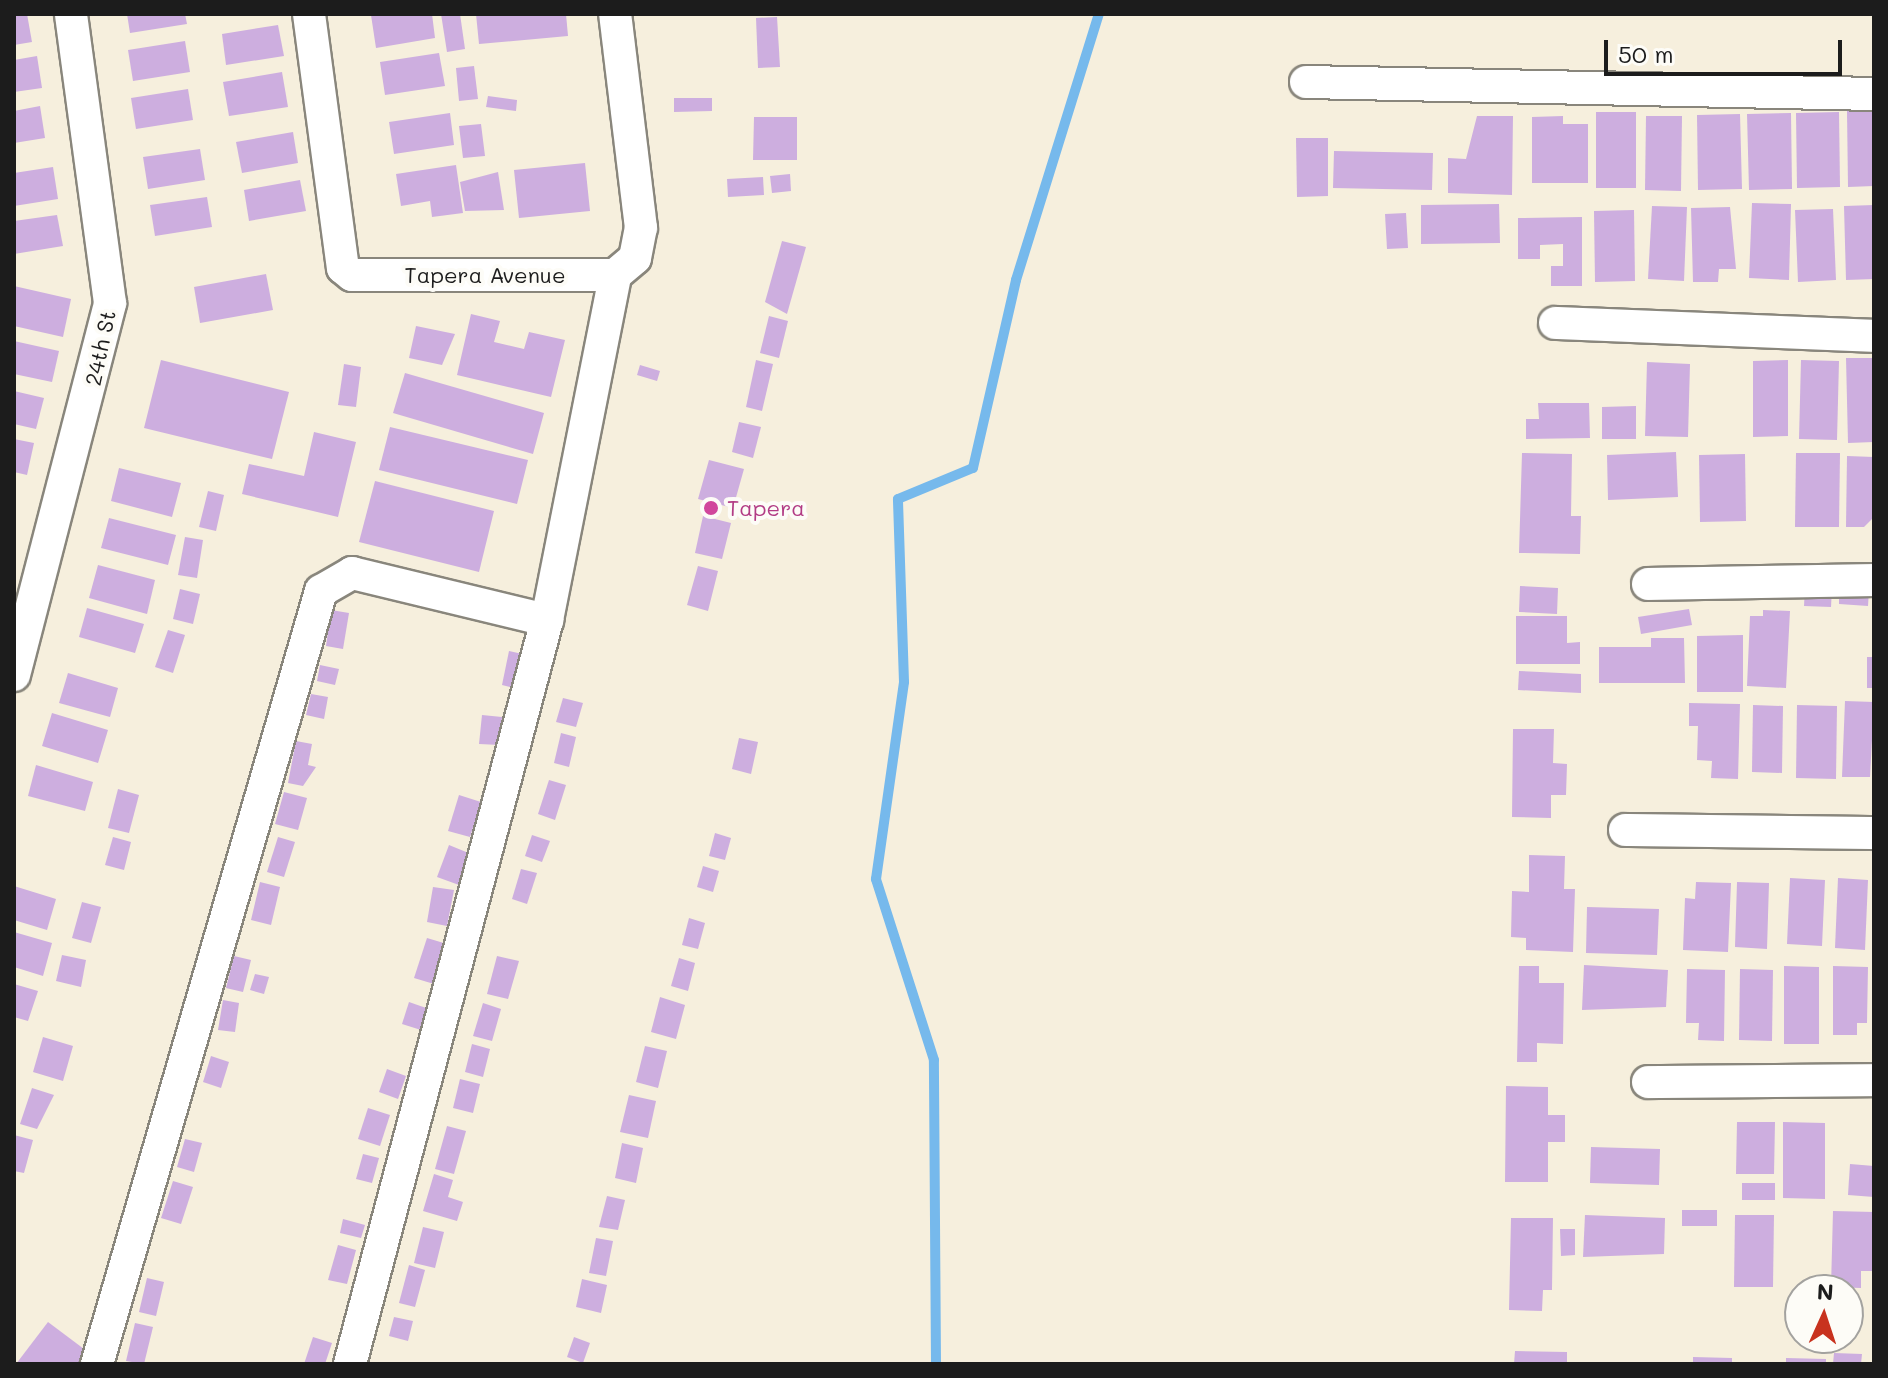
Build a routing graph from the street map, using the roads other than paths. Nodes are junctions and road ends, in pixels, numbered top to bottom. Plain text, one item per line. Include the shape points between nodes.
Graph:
1 (71, 14) edge
2 (309, 14) edge
3 (615, 14) edge
4 (1306, 82) dead end
5 (1874, 94) edge
6 (615, 275) junction
7 (1555, 323) dead end
8 (1874, 336) edge
9 (1874, 580) edge
10 (1648, 584) dead end
11 (547, 620) junction
12 (14, 675) edge
13 (1625, 830) dead end
14 (1874, 833) edge
15 (1874, 1080) edge
16 (1648, 1082) dead end
17 (97, 1364) edge
18 (350, 1364) edge

1 - 12 street, 24th St via 110,303
2 - 6 street, Tapera Avenue via 343,268 352,275
3 - 6 street via 641,228 635,258
4 - 5 street
6 - 11 street
7 - 8 street
9 - 10 street
11 - 17 street via 352,573 321,591
11 - 18 street
13 - 14 street
15 - 16 street

